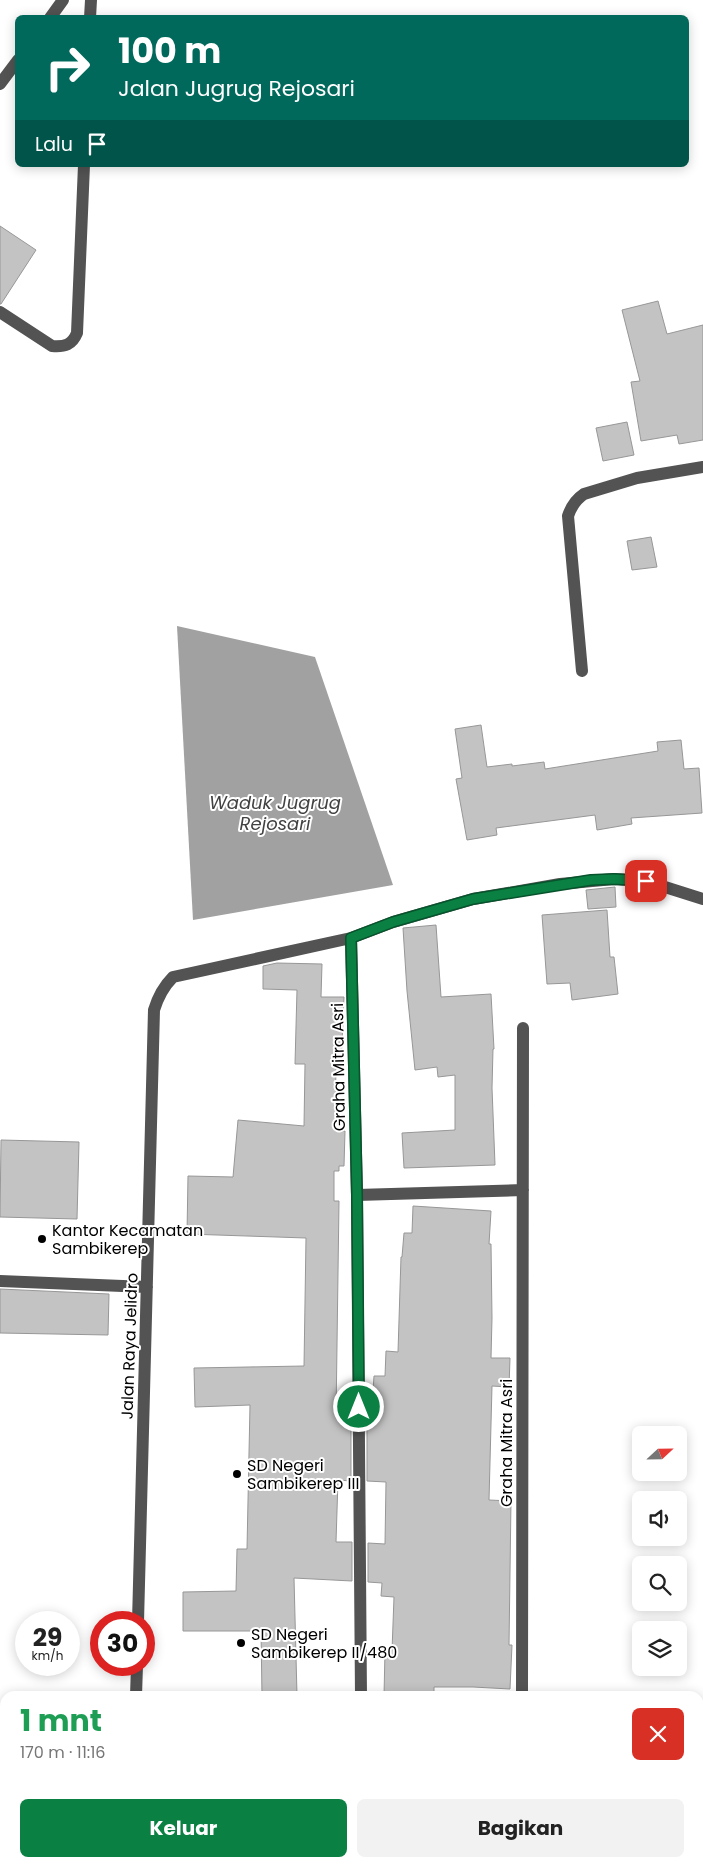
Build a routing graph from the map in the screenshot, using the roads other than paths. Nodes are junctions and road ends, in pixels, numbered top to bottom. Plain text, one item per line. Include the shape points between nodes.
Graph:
1 (63, 0) edge
2 (91, 0) edge
3 (52, 15) edge
4 (90, 15) edge
5 (15, 64) edge
6 (0, 84) edge
7 (84, 167) edge
8 (0, 312) edge
9 (703, 467) edge
10 (582, 671) dead end
11 (703, 899) edge
12 (351, 938) junction
13 (523, 1028) dead end
14 (523, 1190) junction
15 (357, 1195) junction
16 (0, 1281) edge
17 (147, 1287) junction
18 (138, 1611) edge
19 (136, 1676) edge
20 (136, 1691) edge
21 (361, 1691) edge
22 (522, 1691) edge

1 - 3 street
2 - 4 street
5 - 6 street
7 - 8 street via 77,332 74,340 62,347 52,346
9 - 10 street via 637,478 584,494 570,509 568,516
11 - 12 street via 646,881 591,880 473,899
12 - 15 street, Graha Mitra Asri
12 - 17 street, Jalan Raya Jelidro via 173,977 162,989 154,1010
13 - 14 street, Graha Mitra Asri
14 - 15 street
14 - 22 street, Graha Mitra Asri
15 - 21 street, Graha Mitra Asri
16 - 17 street
17 - 18 street, Jalan Raya Jelidro
19 - 20 street

